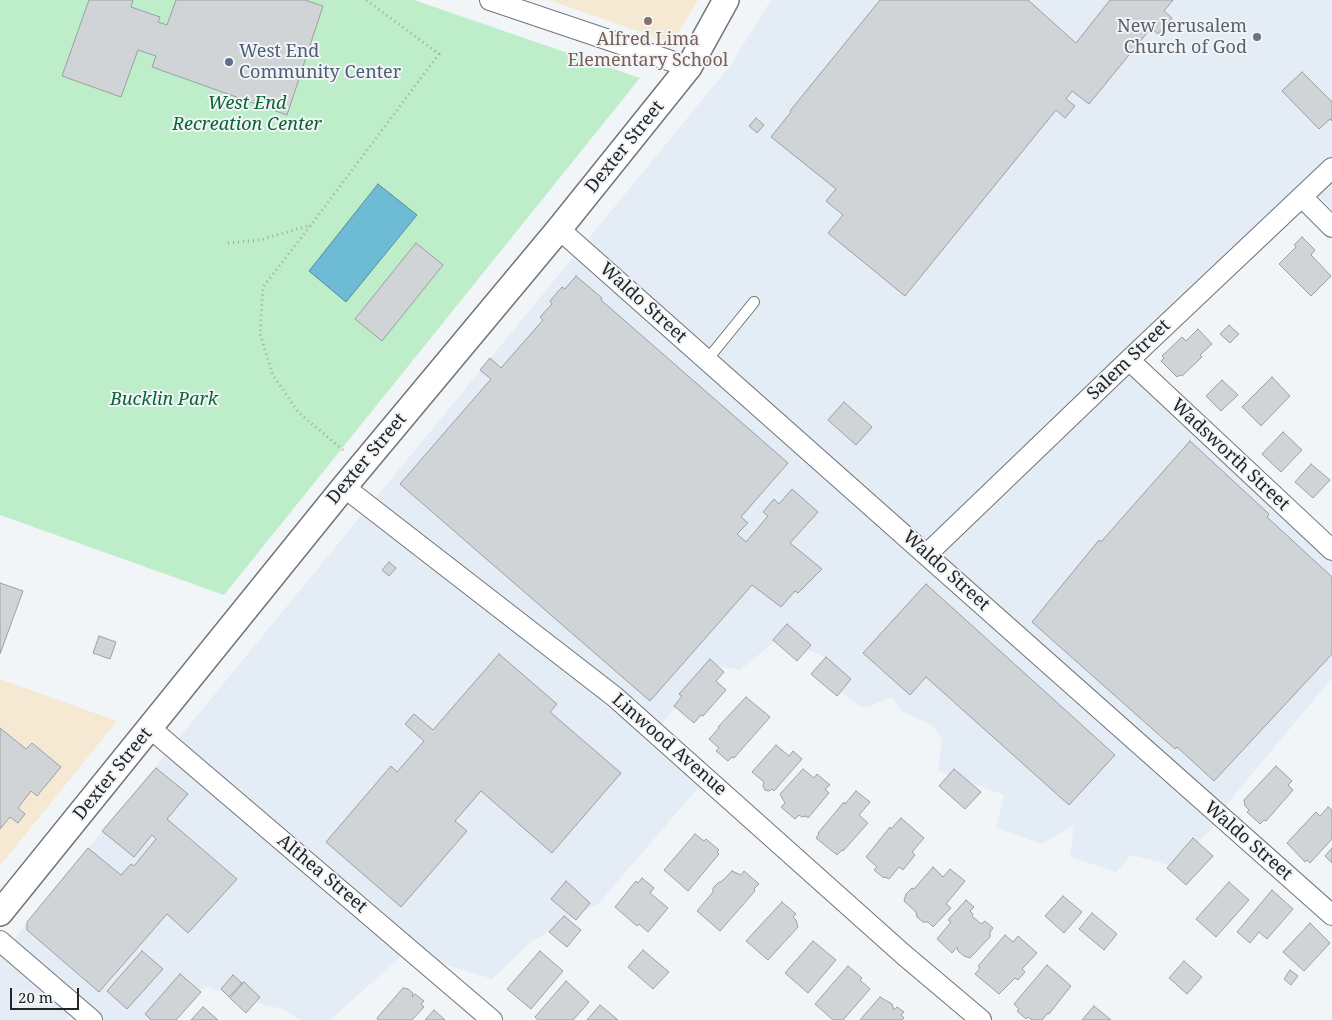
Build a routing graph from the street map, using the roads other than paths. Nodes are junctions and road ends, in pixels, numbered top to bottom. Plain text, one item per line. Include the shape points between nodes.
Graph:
1 (490, 0) edge
2 (726, 2) edge
3 (689, 67) junction
4 (1332, 168) edge
5 (1302, 197) junction
6 (1332, 226) edge
7 (559, 229) junction
8 (754, 302) dead end
9 (707, 360) junction
10 (1129, 360) junction
11 (344, 486) junction
12 (1332, 550) edge
13 (927, 554) junction
14 (150, 728) junction
15 (0, 913) edge
16 (1332, 915) edge
17 (0, 941) edge
18 (92, 1020) edge
19 (492, 1020) edge
20 (981, 1020) edge

1 - 3 street
2 - 3 street, Dexter Street
3 - 7 street, Dexter Street
4 - 5 street, Salem Street
5 - 6 street
5 - 10 street, Salem Street
7 - 9 street, Waldo Street
7 - 11 street, Dexter Street
8 - 9 lane
9 - 13 street, Waldo Street
10 - 12 street, Wadsworth Street
10 - 13 street, Salem Street
11 - 14 street, Dexter Street
11 - 20 street, Linwood Avenue via 615,697
13 - 16 street, Waldo Street
14 - 15 street, Dexter Street
14 - 19 street, Althea Street
17 - 18 street

